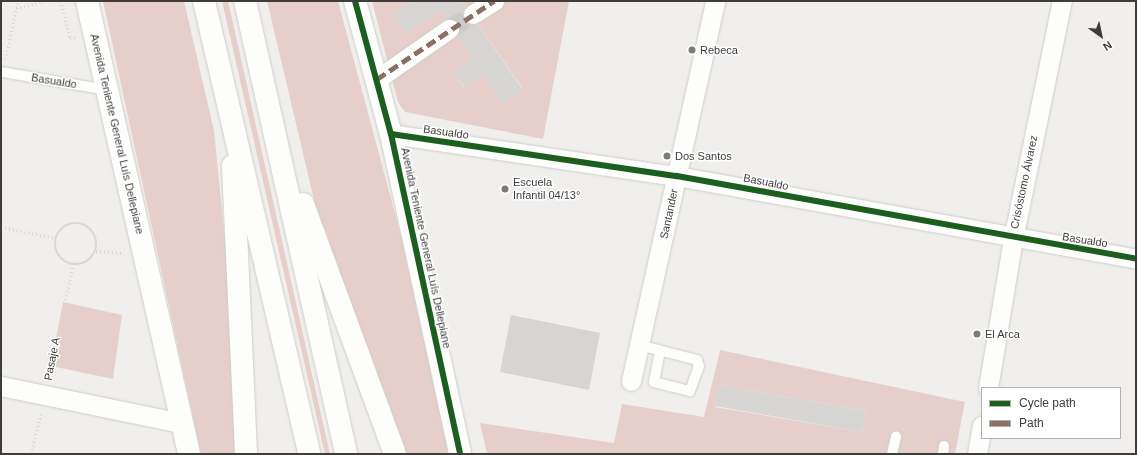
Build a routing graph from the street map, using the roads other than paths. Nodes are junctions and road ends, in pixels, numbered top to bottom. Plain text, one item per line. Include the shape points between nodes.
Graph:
1 (87, 1) edge
2 (204, 1) edge
3 (245, 1) edge
4 (355, 1) edge
5 (494, 1) edge
6 (715, 1) edge
7 (1062, 1) edge
8 (473, 14) tunnel mouth
9 (449, 29) tunnel mouth
10 (2, 72) road end
11 (377, 79) junction
12 (107, 90) junction
13 (269, 103) junction
14 (230, 105) junction
15 (391, 134) junction
16 (677, 176) junction
17 (1013, 239) junction
18 (1136, 259) edge
19 (639, 345) junction
20 (660, 351) junction
21 (631, 381) dead end
22 (1, 386) edge
23 (988, 387) edge
24 (182, 423) junction
25 (981, 431) edge
26 (896, 436) dead end
27 (189, 454) edge
28 (246, 454) edge
29 (309, 454) edge
30 (346, 454) edge
31 (396, 454) edge
32 (460, 454) edge
33 (892, 454) edge
34 (977, 454) edge

1 - 12 main road, Avenida Teniente General Luís Dellepiane
2 - 14 main road
3 - 13 main road
4 - 11 main road, Avenida Teniente General Luís Dellepiane
5 - 8 street
6 - 16 street, Santander
7 - 17 street, Crisóstomo Álvarez
9 - 11 street
10 - 12 lane, Basualdo
11 - 15 main road, Avenida Teniente General Luís Dellepiane
12 - 24 main road, Avenida Teniente General Luís Dellepiane
13 - 30 main road
13 - 31 main road via 336,300
14 - 28 main road
14 - 29 main road
15 - 16 street, Basualdo
15 - 32 main road, Avenida Teniente General Luís Dellepiane
16 - 17 street, Basualdo
16 - 19 street, Santander
17 - 18 street, Basualdo
17 - 23 street, Crisóstomo Álvarez
19 - 20 lane
19 - 21 street, Santander
20 - 20 lane via 698,362 690,391 654,382
22 - 24 street
24 - 27 main road, Avenida Teniente General Luís Dellepiane
25 - 34 street
26 - 33 lane

